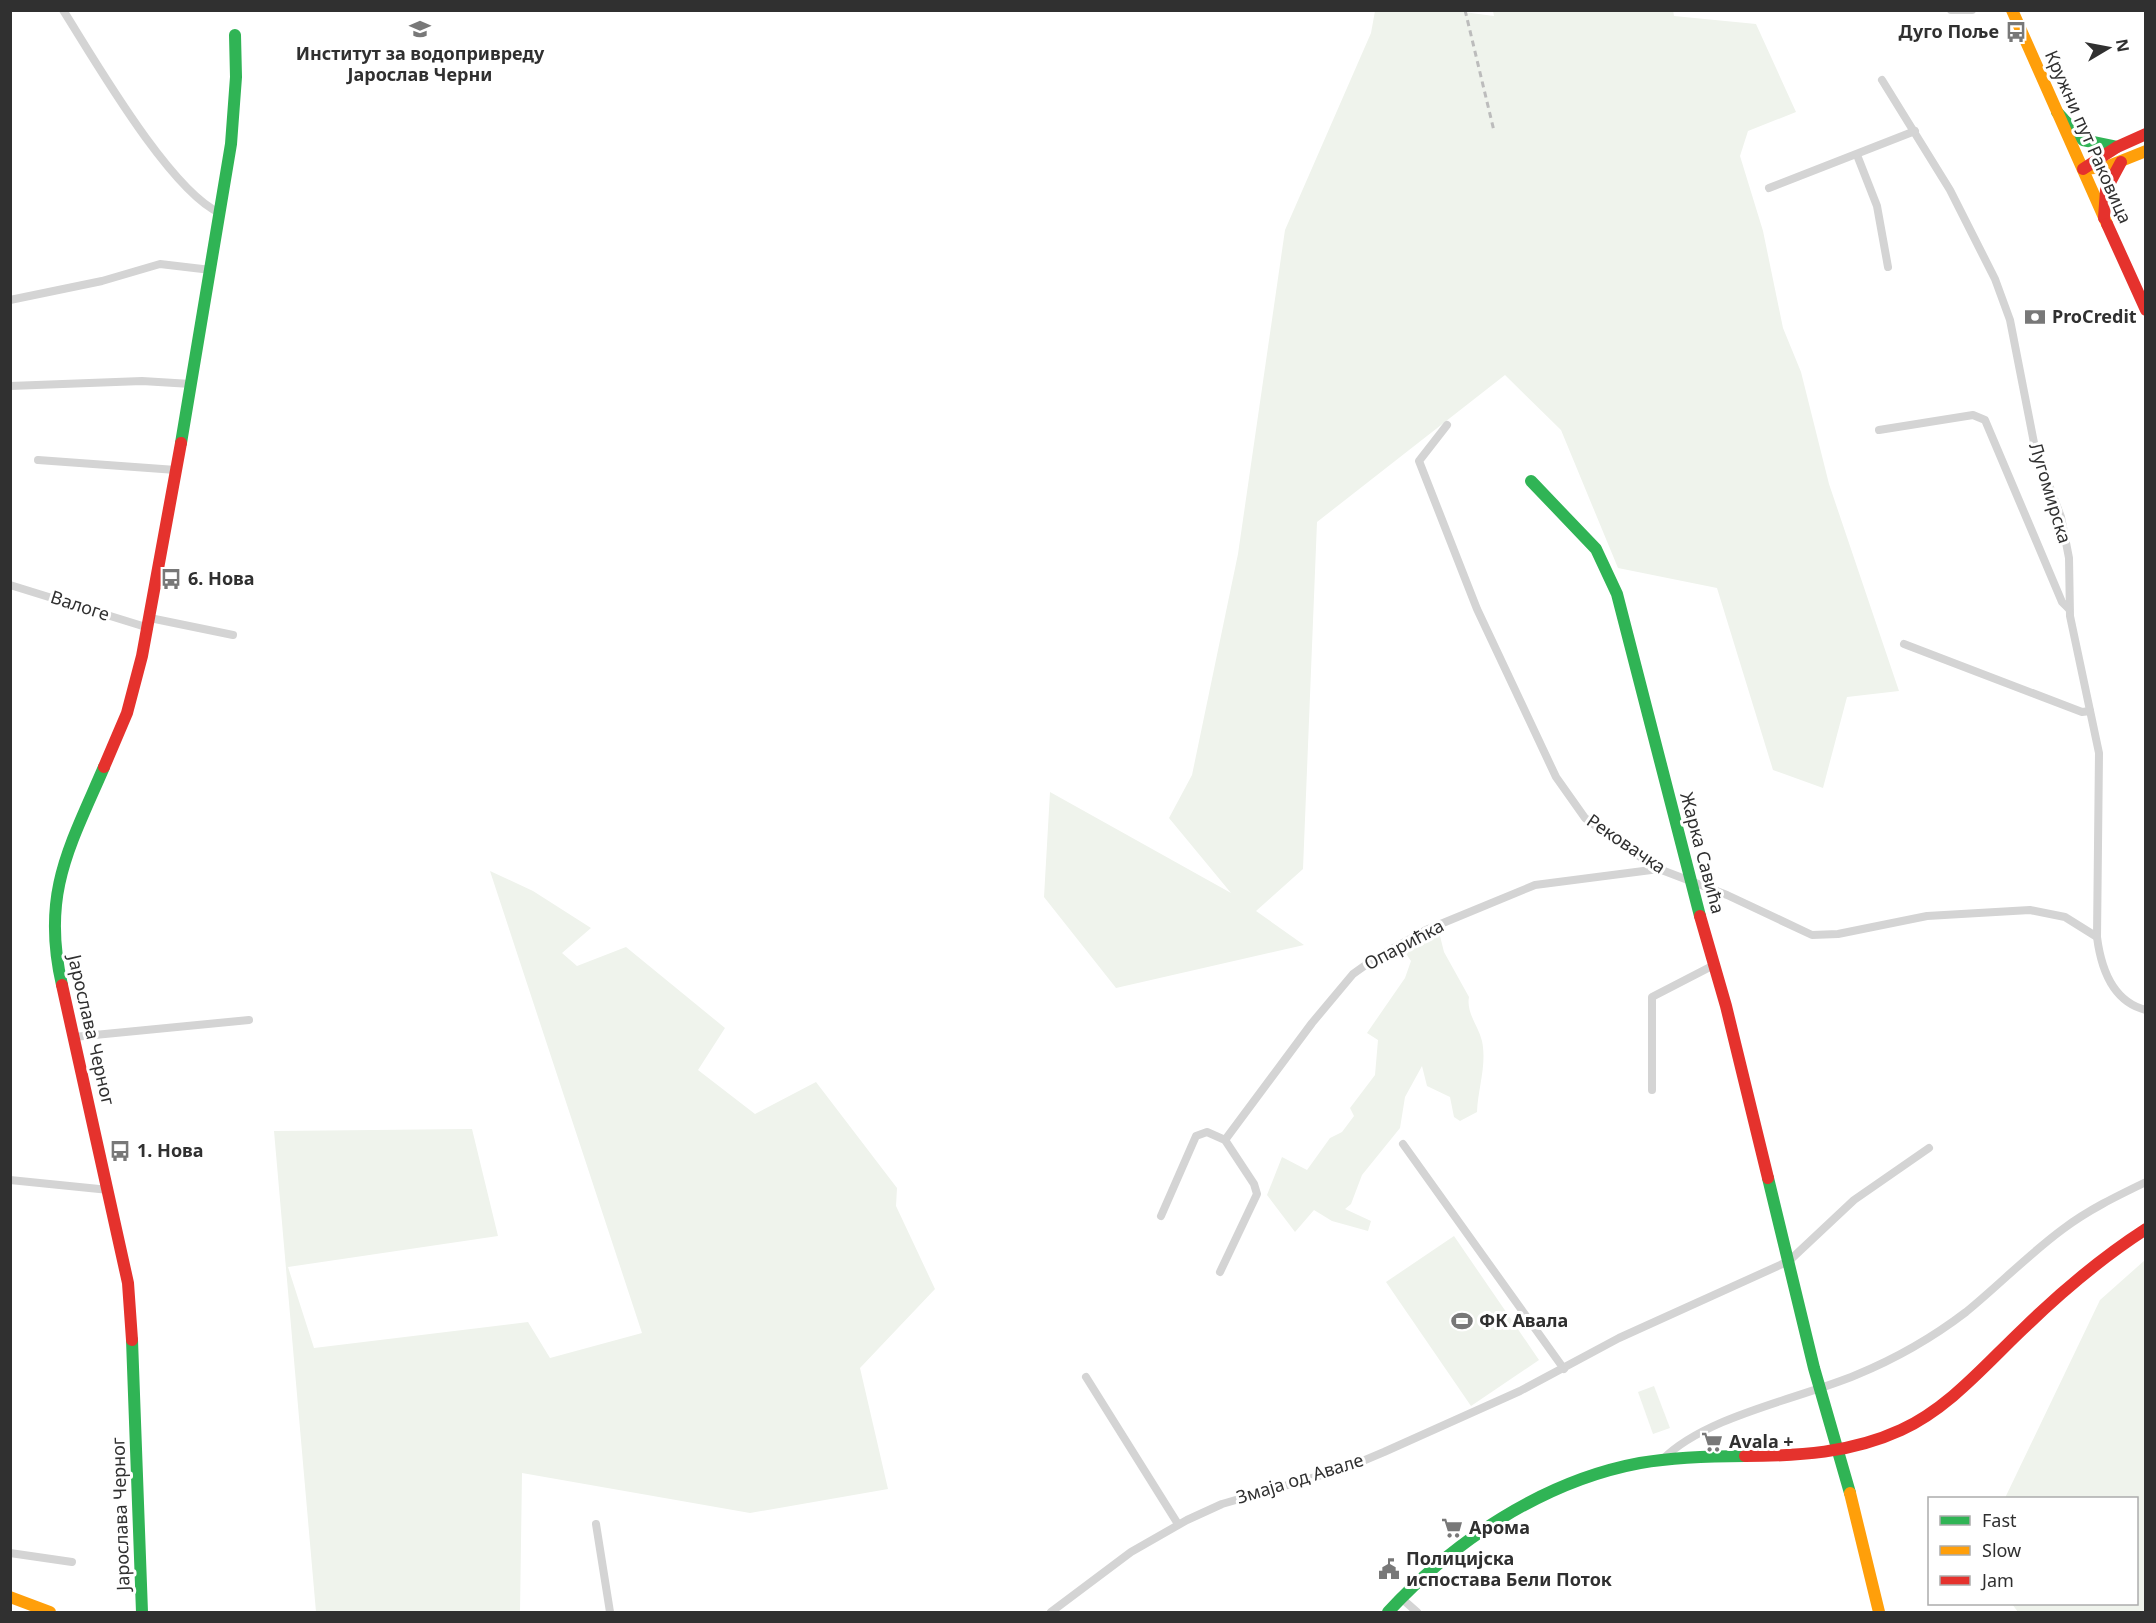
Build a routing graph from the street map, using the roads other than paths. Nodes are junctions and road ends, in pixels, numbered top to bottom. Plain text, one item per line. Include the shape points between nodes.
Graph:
1 (63, 10) edge
2 (1951, 10) edge
3 (1972, 10) edge
4 (2012, 10) edge
5 (235, 35) dead end
6 (1882, 80) dead end
7 (2057, 112) junction
8 (1915, 131) junction
9 (2145, 134) edge
10 (2117, 147) junction
11 (2145, 151) edge
12 (1857, 154) junction
13 (2121, 162) junction
14 (2083, 169) junction
15 (1769, 188) dead end
16 (220, 213) junction
17 (2104, 218) junction
18 (1888, 267) dead end
19 (211, 270) junction
20 (10, 300) edge
21 (2145, 310) edge
22 (191, 384) junction
23 (10, 386) edge
24 (1447, 425) dead end
25 (1879, 430) dead end
26 (38, 460) dead end
27 (176, 470) junction
28 (1532, 481) dead end
29 (10, 585) edge
30 (2069, 609) junction
31 (150, 623) junction
32 (232, 635) dead end
33 (1905, 644) dead end
34 (2090, 711) junction
35 (1659, 869) junction
36 (1690, 881) junction
37 (2097, 937) junction
38 (1714, 965) junction
39 (2145, 1010) edge
40 (249, 1020) dead end
41 (74, 1037) junction
42 (1652, 1090) dead end
43 (1225, 1140) junction
44 (1403, 1144) dead end
45 (1929, 1148) dead end
46 (10, 1180) edge
47 (2145, 1182) edge
48 (109, 1190) junction
49 (1161, 1216) dead end
50 (2145, 1229) edge
51 (1789, 1261) junction
52 (1220, 1272) dead end
53 (1564, 1369) junction
54 (1086, 1377) dead end
55 (1822, 1388) junction
56 (1840, 1450) junction
57 (1661, 1460) junction
58 (596, 1524) dead end
59 (1178, 1524) junction
60 (10, 1552) edge
61 (72, 1562) dead end
62 (10, 1597) edge
63 (1401, 1597) junction
64 (50, 1612) edge
65 (142, 1612) edge
66 (610, 1612) edge
67 (1051, 1612) edge
68 (1388, 1612) edge
69 (1417, 1612) edge
70 (1879, 1612) edge

1 - 16 street via 143,133 193,191
2 - 3 street
4 - 7 main road, Кружни пут Раковица
5 - 16 main road, Јарослава Черног via 234,110
6 - 8 street, Лугомирска
7 - 10 main road via 2083,140
7 - 14 main road, Кружни пут Раковица
8 - 12 street
8 - 30 street, Лугомирска via 1973,233 2007,313 2035,448 2055,498 2066,541
9 - 10 main road
10 - 14 main road
11 - 13 main road
12 - 15 street
12 - 18 street via 1879,213
13 - 14 main road
13 - 17 main road via 2106,190
14 - 17 main road, Кружни пут Раковица
16 - 19 main road, Јарослава Черног
17 - 21 main road, Кружни пут Раковица
19 - 20 street via 160,264
19 - 22 main road, Јарослава Черног
22 - 23 street via 142,381
22 - 27 main road, Јарослава Черног
24 - 35 street, Рековачка via 1419,461 1473,600 1546,758 1569,799 1585,818
25 - 30 street via 1973,415 1985,420 2062,602
26 - 27 street
27 - 31 main road, Јарослава Черног
28 - 36 main road, Жарка Савића via 1605,563 1620,604
29 - 31 street, Валоге
30 - 34 street, Лугомирска
31 - 32 street, Валоге
31 - 41 main road, Јарослава Черног via 127,713 67,853 55,896 54,941
33 - 34 street
34 - 37 street, Лугомирска via 2100,770
35 - 36 street, Рековачка
35 - 43 street, Опарићка via 1535,885 1426,930 1368,962 1312,1023
36 - 37 street, Рековачка via 1812,935 1838,934 1927,916 2030,910 2065,917
36 - 38 main road, Жарка Савића
37 - 39 street via 2103,964 2115,988 2128,1004
38 - 42 street via 1652,997
38 - 51 main road, Жарка Савића
40 - 41 street
41 - 48 main road, Јарослава Черног
43 - 49 street via 1207,1132 1196,1136
43 - 52 street via 1257,1194
44 - 53 street
45 - 51 street, Змаја од Авале via 1854,1200
46 - 48 street
47 - 55 street via 2062,1229 1965,1312 1914,1347
48 - 65 main road, Јарослава Черног via 125,1264 131,1317
50 - 56 main road via 2068,1286 1964,1385 1923,1418 1889,1435
51 - 53 street, Змаја од Авале via 1619,1338
51 - 55 main road, Жарка Савића
53 - 59 street, Змаја од Авале via 1346,1468 1228,1502
54 - 59 street
55 - 56 main road, Жарка Савића
55 - 57 street via 1709,1429 1681,1443
56 - 57 main road via 1810,1456
56 - 70 main road, Жарка Савића
57 - 63 main road via 1586,1480 1518,1511 1438,1562
58 - 66 street
59 - 67 street, Змаја од Авале via 1131,1552
60 - 61 street
62 - 64 main road
63 - 68 main road
63 - 69 street

